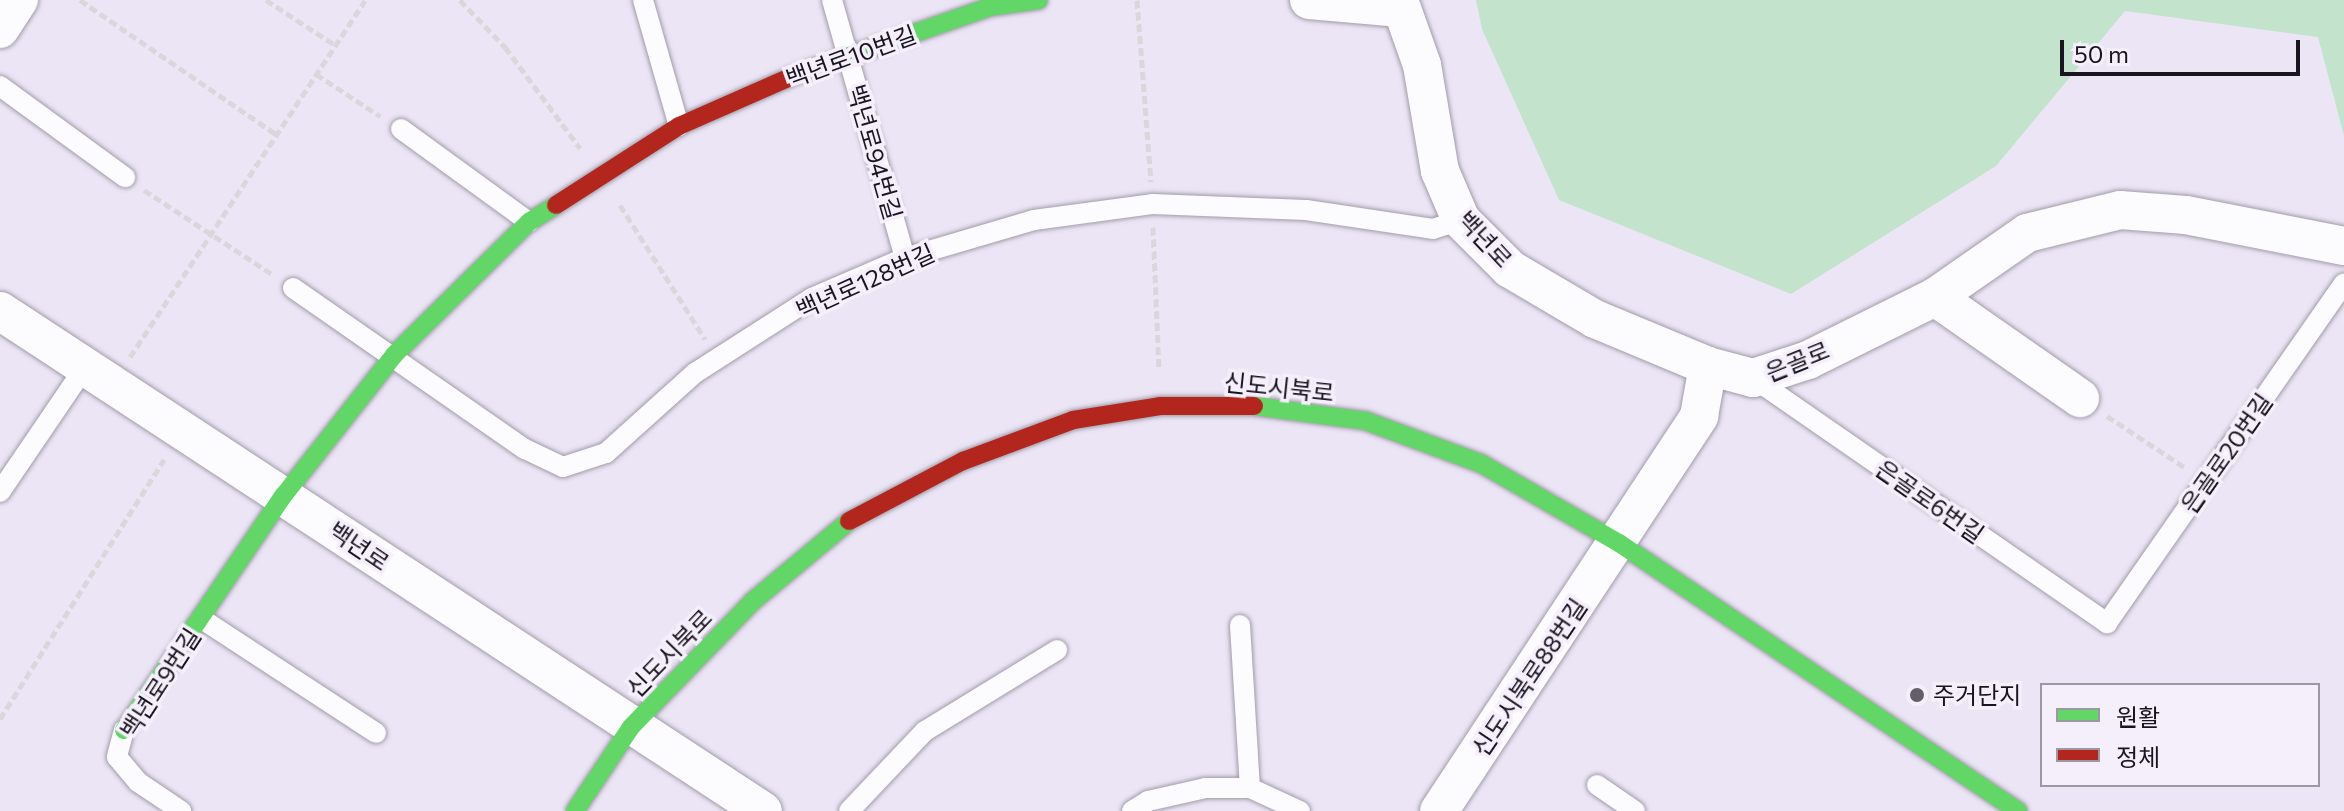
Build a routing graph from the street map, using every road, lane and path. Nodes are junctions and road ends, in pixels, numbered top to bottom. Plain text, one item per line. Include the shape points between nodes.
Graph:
1 (19, 0) edge
2 (80, 0) edge
3 (266, 0) edge
4 (365, 0) edge
5 (643, 0) edge
6 (832, 0) edge
7 (1027, 0) edge
8 (1039, 0) edge
9 (1309, 0) edge
10 (1400, 4) edge
11 (0, 29) edge
12 (335, 45) junction
13 (847, 54) junction
14 (316, 74) junction
15 (0, 86) edge
16 (679, 126) junction
17 (401, 129) joint
18 (276, 134) junction
19 (125, 177) joint
20 (1461, 220) junction
21 (529, 222) junction
22 (211, 234) junction
23 (2344, 246) edge
24 (905, 258) junction
25 (2344, 283) edge
26 (293, 288) joint
27 (1935, 297) junction
28 (0, 311) edge
29 (394, 355) junction
30 (1708, 366) junction
31 (100, 373) junction
32 (1753, 378) junction
33 (2080, 398) joint
34 (184, 429) junction
35 (2206, 482) junction
36 (0, 492) edge
37 (284, 495) junction
38 (1619, 543) junction
39 (202, 619) junction
40 (2107, 623) joint
41 (1240, 625) dead end
42 (1057, 650) dead end
43 (0, 719) edge
44 (631, 727) junction
45 (124, 730) joint
46 (376, 733) dead end
47 (1597, 785) dead end
48 (1250, 788) junction
49 (181, 811) edge
50 (575, 811) edge
51 (763, 811) edge
52 (849, 811) edge
53 (1132, 811) edge
54 (1300, 811) edge
55 (1439, 811) edge
56 (1635, 811) edge
57 (2018, 811) edge

1 - 11 street
2 - 18 path
3 - 12 path
4 - 12 path
5 - 16 lane
6 - 13 lane, 백년로94번길
7 - 8 street, 백년로10번길
7 - 13 street, 백년로10번길 via 989,7
9 - 10 street
10 - 20 street, 백년로 via 1422,65 1440,171
12 - 14 path
13 - 16 street, 백년로10번길
13 - 24 lane, 백년로94번길
14 - 17 path
14 - 18 path
15 - 19 lane
16 - 21 street, 백년로10번길
17 - 21 lane
18 - 22 path
19 - 22 path
20 - 24 lane, 백년로128번길 via 1433,229 1306,210 1152,204 1034,220
20 - 30 street, 백년로 via 1510,269 1571,304
21 - 29 street, 백년로10번길
22 - 26 path
22 - 31 path
23 - 27 street, 은골로 via 2186,215 2120,210 2027,233
24 - 29 lane, 백년로128번길 via 812,298 695,373 606,453 563,467 525,449
25 - 35 lane, 은골로20번길
26 - 29 lane
27 - 32 street, 은골로 via 1808,360
27 - 33 street
28 - 31 street, 백년로
29 - 37 street, 백년로10번길
30 - 32 street, 은골로
30 - 38 street via 1699,416
31 - 34 street, 백년로
31 - 36 lane
32 - 40 lane, 은골로6번길
33 - 35 path
34 - 37 street, 백년로
34 - 43 path
35 - 40 lane, 은골로20번길
37 - 39 street, 백년로9번길
37 - 44 street, 백년로
38 - 44 street, 신도시북로 via 1482,464 1366,421 1236,403 1160,406 1073,420 963,461 847,522 753,601
38 - 55 street, 신도시북로88번길
38 - 57 street, 신도시북로
39 - 45 street, 백년로9번길
39 - 46 lane, 백년로9번길
41 - 48 lane
42 - 52 lane via 925,731
44 - 50 street, 신도시북로
44 - 51 street
45 - 49 lane, 백년로9번길 via 117,757 138,782
47 - 56 lane
48 - 53 lane via 1205,788 1148,801
48 - 54 lane

